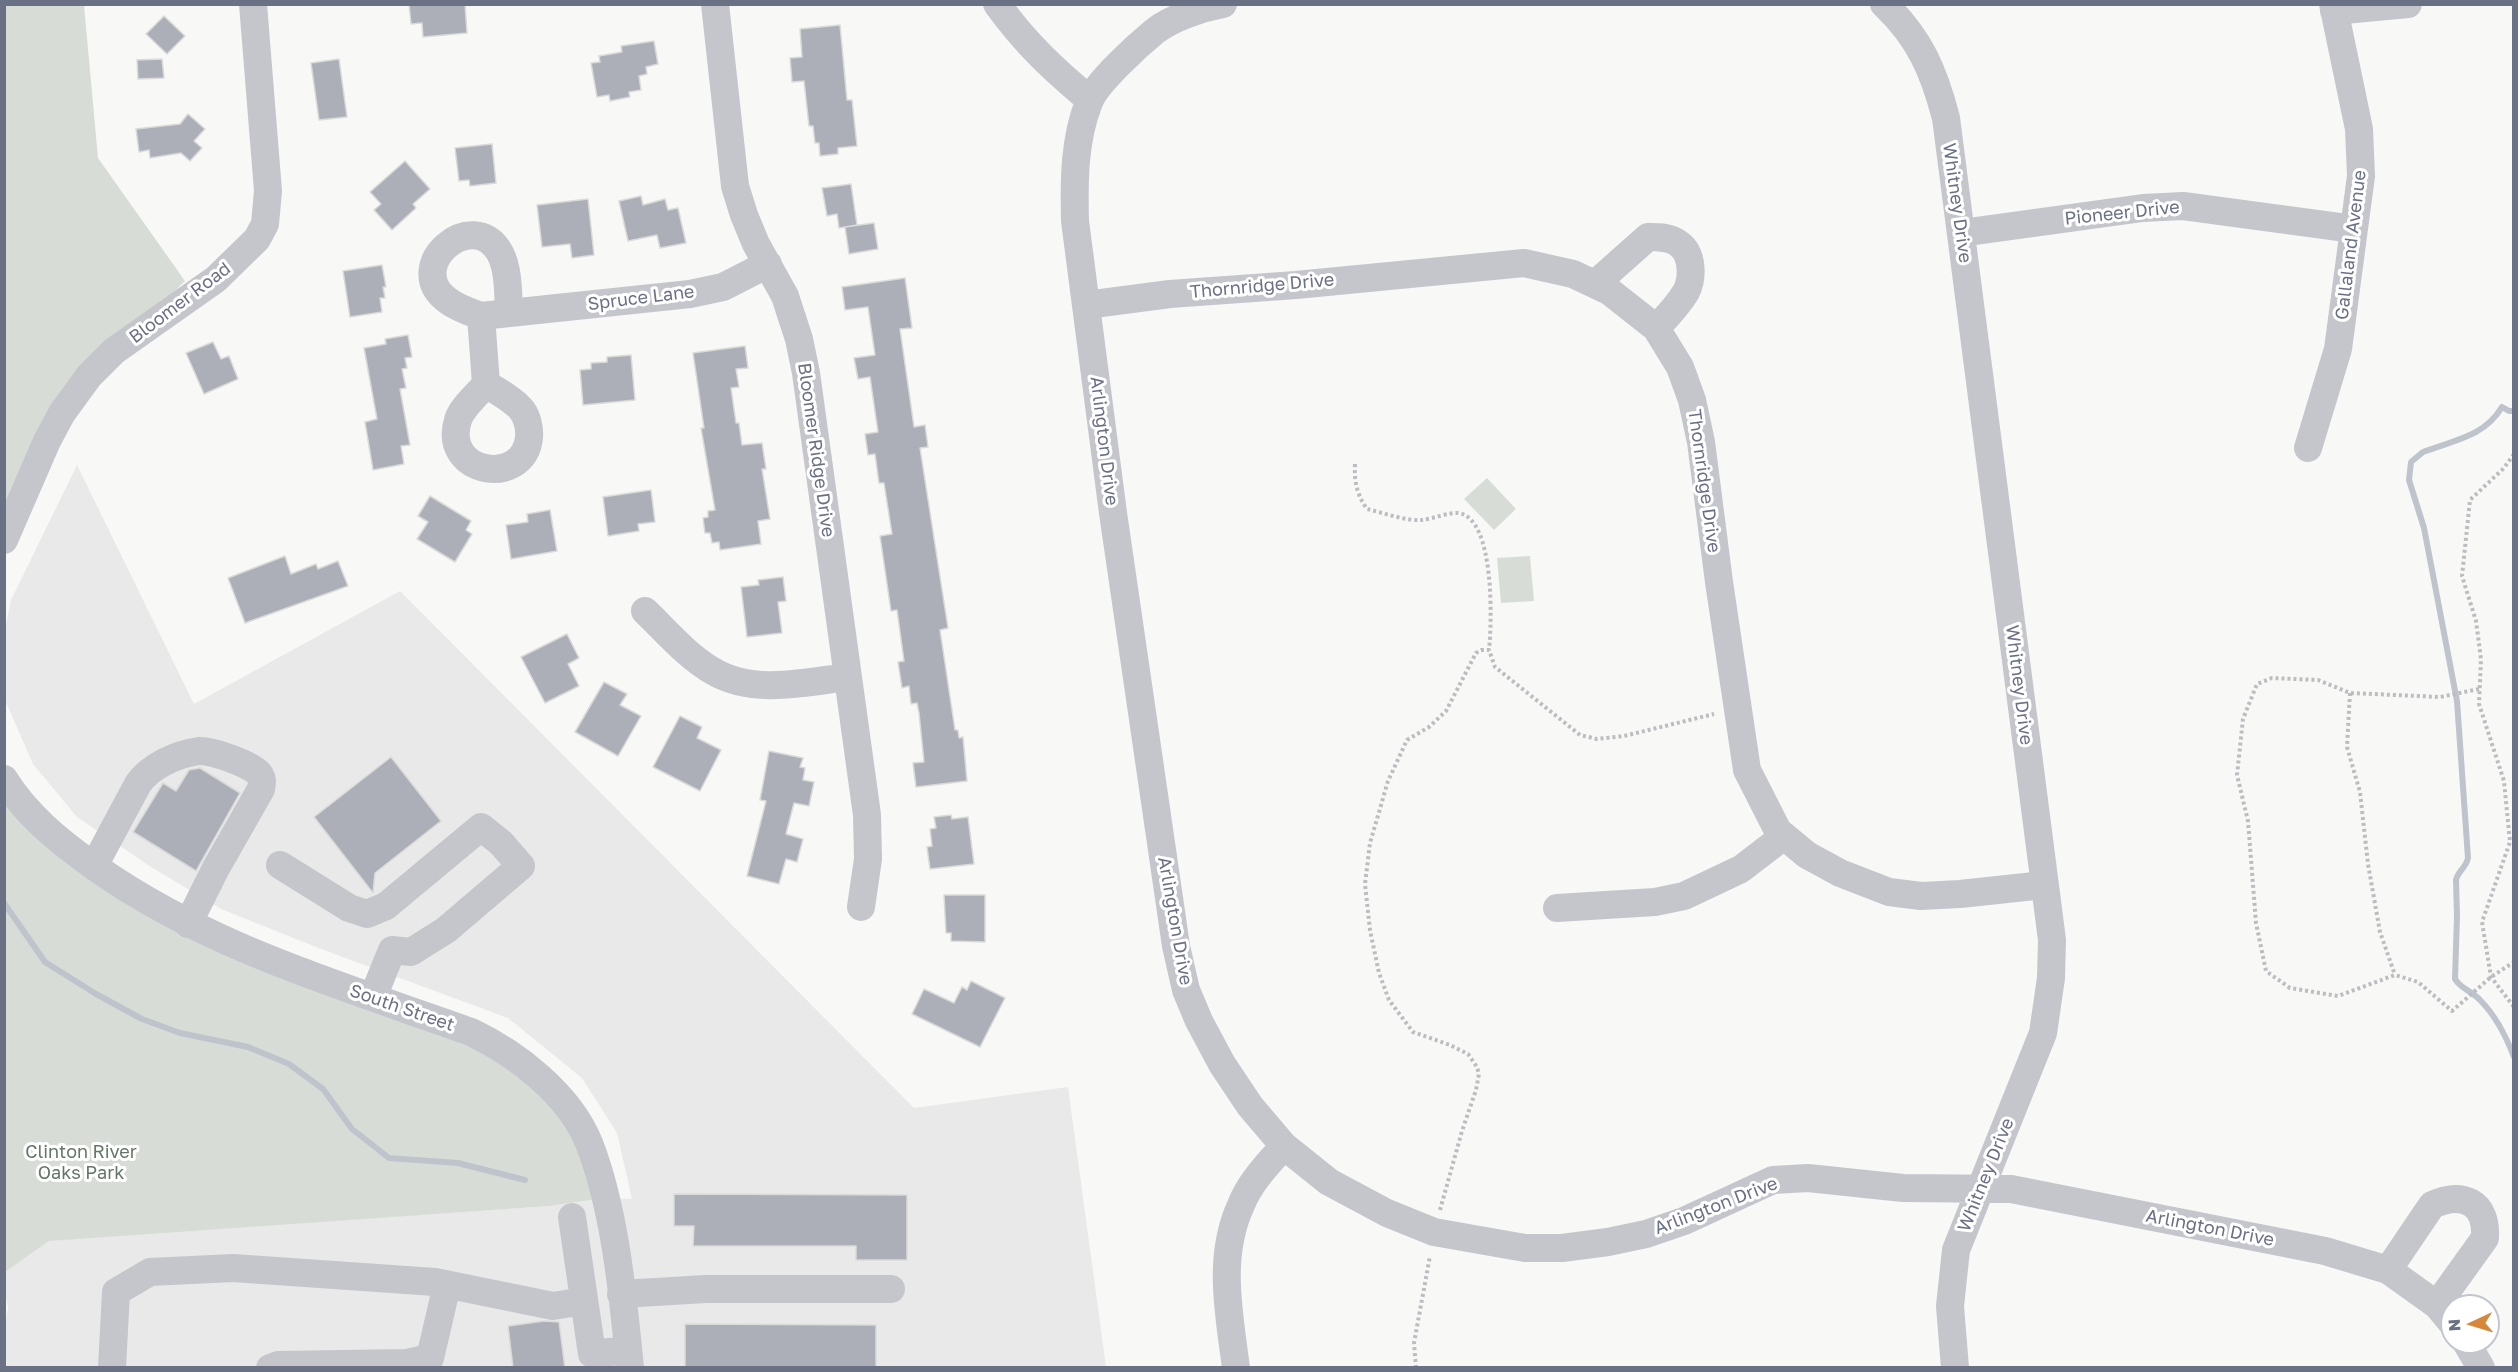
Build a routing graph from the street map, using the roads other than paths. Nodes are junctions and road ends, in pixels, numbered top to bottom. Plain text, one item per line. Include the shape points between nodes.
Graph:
1 (253, 4) edge
2 (715, 4) edge
3 (997, 4) edge
4 (1223, 4) edge
5 (1884, 4) edge
6 (2408, 4) edge
7 (2334, 8) edge
8 (1090, 100) junction
9 (2354, 229) junction
10 (1962, 233) junction
11 (768, 264) junction
12 (1595, 284) junction
13 (1086, 305) junction
14 (1656, 328) junction
15 (486, 384) dead end
16 (2308, 448) dead end
17 (4, 540) edge
18 (645, 611) dead end
19 (848, 677) junction
20 (4, 779) edge
21 (1784, 836) junction
22 (280, 865) dead end
23 (94, 866) junction
24 (2044, 885) junction
25 (861, 907) dead end
26 (1557, 908) dead end
27 (367, 914) junction
28 (188, 924) junction
29 (392, 950) junction
30 (373, 998) junction
31 (1284, 1146) junction
32 (1979, 1188) junction
33 (572, 1217) dead end
34 (2388, 1270) junction
35 (447, 1285) junction
36 (891, 1289) dead end
37 (621, 1294) junction
38 (2455, 1294) edge
39 (584, 1301) junction
40 (2440, 1311) edge
41 (2473, 1354) edge
42 (629, 1359) edge
43 (112, 1368) edge
44 (270, 1368) edge
45 (1236, 1368) edge
46 (1955, 1368) edge
47 (2481, 1368) edge

1 - 17 street, Bloomer Road via 268,191 265,224 257,239 216,279 114,351 89,376 47,441
2 - 11 street, Bloomer Ridge Drive via 735,186 744,215
3 - 8 street via 1044,62
4 - 8 street via 1156,30 1104,79
5 - 10 street, Whitney Drive via 1917,42 1935,79 1946,118
6 - 7 street
7 - 9 street, Gallaland Avenue via 2359,129 2361,176
8 - 13 street, Arlington Drive via 1077,148 1074,186
9 - 10 street, Pioneer Drive via 2184,206
9 - 16 street, Gallaland Avenue via 2338,349
10 - 24 street, Whitney Drive
11 - 15 street, Spruce Lane via 723,286 690,294 495,314
11 - 19 street, Bloomer Ridge Drive via 785,296 800,339
12 - 13 street, Thornridge Drive via 1573,274 1524,263 1495,264
12 - 14 street, Thornridge Drive
12 - 14 street via 1648,237 1667,238 1680,244 1688,256 1691,272 1687,290
13 - 31 street, Arlington Drive via 1114,525 1174,934 1186,990 1222,1064
14 - 21 street, Thornridge Drive via 1680,367 1701,442 1747,770
18 - 19 street via 711,671 735,681 781,685
19 - 25 street, Bloomer Ridge Drive via 867,815 868,859
20 - 23 street, South Street via 47,830
21 - 24 street, Thornridge Drive via 1807,855 1840,873 1889,892 1950,895
21 - 26 street via 1741,869 1684,896 1655,902
22 - 27 street via 349,908
23 - 28 street, South Street
23 - 28 street via 138,784 153,768 178,757 208,751 259,772 261,789
24 - 32 street, Whitney Drive via 2052,940 2043,1033
27 - 29 street
27 - 29 street via 386,906 481,827 521,866 446,930 411,952
28 - 30 street, South Street
29 - 30 street
30 - 37 street, South Street via 497,1045 536,1073 554,1092 588,1142 605,1198
31 - 32 street, Arlington Drive via 1329,1182 1387,1213 1434,1232 1525,1248 1562,1248 1646,1234 1773,1180 1808,1178 1903,1188
31 - 45 street via 1258,1176 1241,1204 1231,1234 1226,1281
32 - 34 street, Arlington Drive via 2011,1189 2313,1248
32 - 46 street, Whitney Drive via 1956,1250 1950,1306
33 - 39 street
34 - 38 street, Arlington Drive via 2432,1205 2458,1198 2472,1202 2482,1214 2485,1238
34 - 40 street, Arlington Drive
35 - 39 street via 553,1306
35 - 43 street via 232,1268 150,1272 116,1292
35 - 44 street via 430,1358 406,1363
36 - 37 street via 706,1289
37 - 42 street, South Street
39 - 42 street via 592,1354
41 - 47 street

